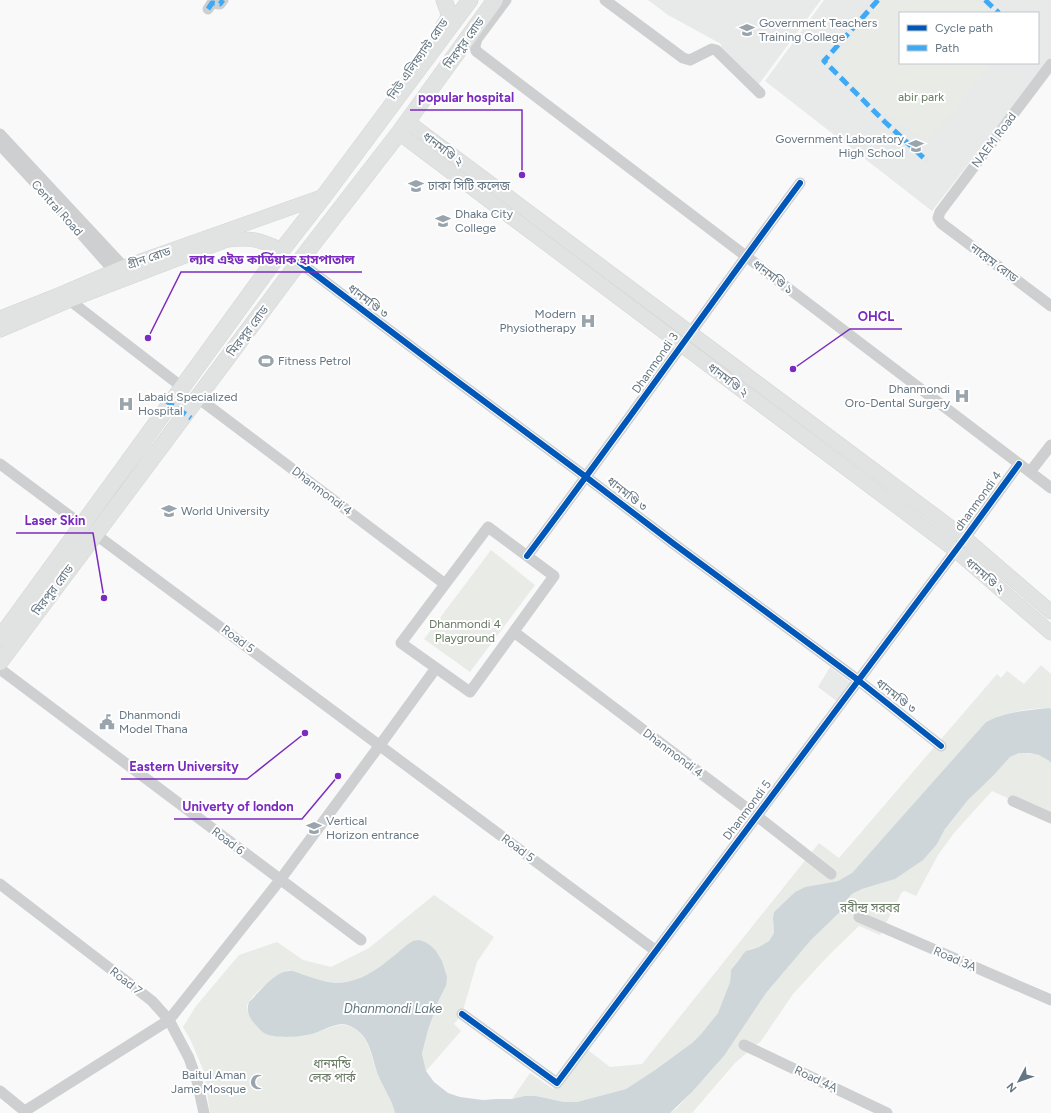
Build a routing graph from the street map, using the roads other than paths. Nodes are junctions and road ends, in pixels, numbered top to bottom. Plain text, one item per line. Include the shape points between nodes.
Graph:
1 (223, 0) edge
2 (444, 0) edge
3 (470, 0) edge
4 (495, 0) edge
5 (506, 0) edge
6 (605, 0) edge
7 (208, 9) dead end
8 (485, 14) junction
9 (1051, 64) edge
10 (760, 93) dead end
11 (382, 118) junction
12 (403, 128) junction
13 (0, 134) edge
14 (0, 145) edge
15 (800, 183) dead end
16 (324, 196) junction
17 (938, 218) joint
18 (282, 250) junction
19 (746, 256) junction
20 (299, 262) junction
21 (119, 269) junction
22 (65, 297) junction
23 (1051, 306) edge
24 (0, 318) edge
25 (0, 330) edge
26 (690, 333) junction
27 (681, 345) junction
28 (182, 387) junction
29 (198, 398) junction
30 (1051, 445) edge
31 (0, 464) edge
32 (1019, 464) junction
33 (1030, 472) junction
34 (586, 477) junction
35 (1051, 488) edge
36 (89, 529) junction
37 (965, 538) junction
38 (955, 550) junction
39 (526, 556) junction
40 (445, 584) junction
41 (1051, 612) edge
42 (514, 632) junction
43 (1051, 633) edge
44 (0, 638) edge
45 (0, 662) edge
46 (436, 668) junction
47 (0, 669) edge
48 (858, 680) junction
49 (380, 745) junction
50 (941, 746) dead end
51 (1013, 801) dead end
52 (757, 816) junction
53 (1051, 818) edge
54 (831, 874) dead end
55 (280, 880) junction
56 (0, 884) edge
57 (858, 917) dead end
58 (361, 940) dead end
59 (656, 951) junction
60 (1051, 1000) edge
61 (462, 1014) dead end
62 (169, 1020) junction
63 (744, 1045) dead end
64 (0, 1091) edge
65 (26, 1112) edge
66 (204, 1113) edge
67 (887, 1113) edge

1 - 7 street via 220,4 212,3
2 - 11 highway, নিউ এলিফ্যান্ট রোড via 449,13 448,21 389,101
3 - 8 highway
3 - 11 highway, মিরপুর রোড
4 - 8 highway, মিরপুর রোড
5 - 19 street, ধানমণ্ডি ১ via 477,39 476,51
6 - 10 street via 683,58 690,60 712,49 716,50
8 - 12 highway, মিরপুর রোড
9 - 17 street, NAEM Road
11 - 16 highway, মিরপুর রোড
12 - 20 highway, মিরপুর রোড
12 - 26 main road, ধানমণ্ডি ২
12 - 27 main road, ধানমণ্ডি ২
13 - 21 street
14 - 21 street, Central Road
15 - 19 street, Dhanmondi 3
16 - 18 highway, মিরপুর রোড
16 - 21 main road, গ্রীন রোড
17 - 23 street, নায়েম রোড via 941,223
18 - 20 highway
18 - 22 main road, গ্রীন রোড via 254,239 228,240
18 - 28 highway, মিরপুর রোড
19 - 26 street, Dhanmondi 3
19 - 32 street, ধানমণ্ডি ১
20 - 29 highway, মিরপুর রোড
20 - 34 street, ধানমণ্ডি ৩
21 - 22 main road, গ্রীন রোড
22 - 24 main road, গ্রীন রোড
22 - 25 main road, গ্রীন রোড
22 - 28 street
26 - 27 street, Dhanmondi 3
26 - 37 main road, ধানমণ্ডি ২
27 - 34 street, Dhanmondi 3
27 - 38 main road, ধানমণ্ডি ২
28 - 36 highway, মিরপুর রোড
29 - 36 highway, মিরপুর রোড
29 - 40 street, Dhanmondi 4
30 - 33 street
31 - 36 street, Road 5
32 - 33 street, ধানমণ্ডি ১
32 - 37 street, dhanmondi 4
33 - 35 street, ধানমণ্ডি ১
34 - 39 street, Dhanmondi 3
34 - 48 street, ধানমণ্ডি ৩
36 - 44 highway, মিরপুর রোড
36 - 45 highway, মিরপুর রোড
36 - 49 street, Road 5
37 - 38 street, dhanmondi 4
37 - 41 main road, ধানমণ্ডি ২
38 - 43 main road, ধানমণ্ডি ২
38 - 48 street, Dhanmondi 5
39 - 40 street via 488,527
39 - 42 street via 554,576
40 - 46 street via 401,643
42 - 46 street via 470,692
42 - 52 street, Dhanmondi 4
46 - 49 street
47 - 55 street, Road 6
48 - 50 street, ধানমণ্ডি ৩
48 - 52 street, Dhanmondi 5
49 - 55 street
49 - 59 street, Road 5
51 - 53 street
52 - 54 street, Dhanmondi 4
52 - 59 street, Dhanmondi 5
55 - 58 street, Road 6
55 - 62 street
56 - 62 street, Road 7 via 136,988
57 - 60 street, Road 3A
59 - 61 street, Dhanmondi 5 via 557,1083
62 - 65 street
62 - 66 street, Road 7 via 189,1058
63 - 67 street, Road 4A
64 - 65 street

